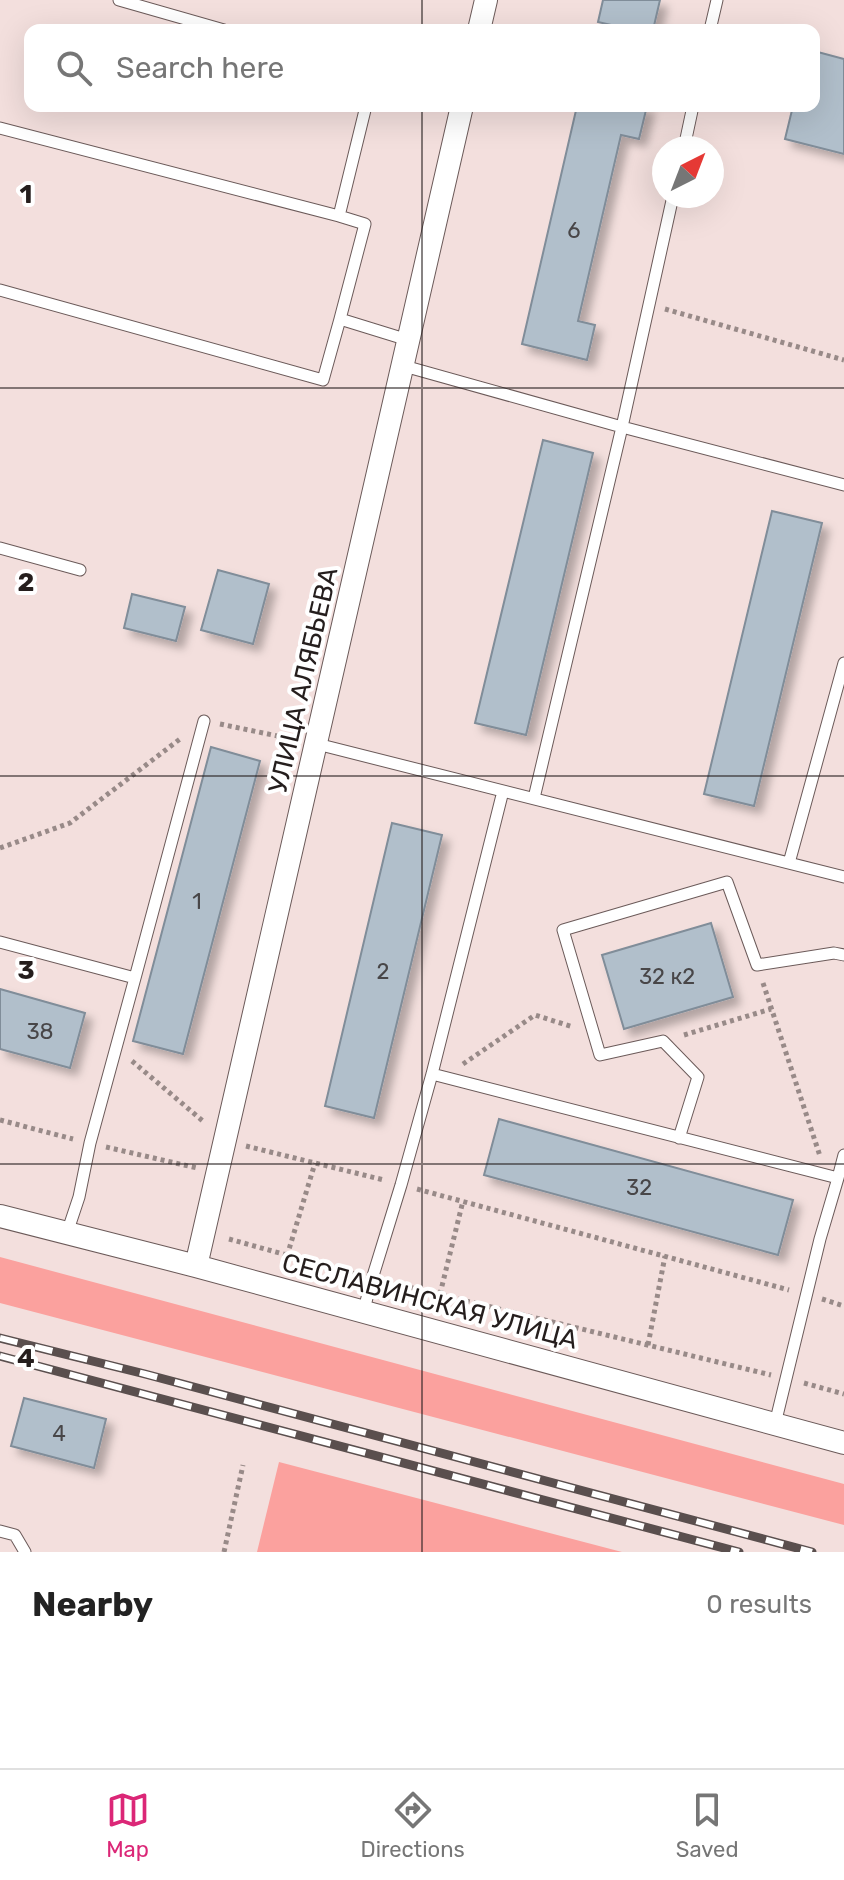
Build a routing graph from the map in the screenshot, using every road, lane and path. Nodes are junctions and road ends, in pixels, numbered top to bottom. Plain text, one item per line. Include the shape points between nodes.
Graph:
1 (119, 0) edge
2 (486, 0) edge
3 (717, 0) edge
4 (203, 24) edge
5 (480, 24) edge
6 (711, 24) edge
7 (365, 112) edge
8 (461, 112) edge
9 (692, 112) edge
10 (0, 128) edge
11 (687, 136) edge
12 (670, 208) edge
13 (339, 216) junction
14 (0, 290) edge
15 (649, 305) junction
16 (340, 319) junction
17 (408, 340) junction
18 (844, 360) edge
19 (404, 366) junction
20 (622, 427) junction
21 (844, 485) edge
22 (0, 548) edge
23 (80, 570) dead end
24 (844, 663) edge
25 (204, 721) junction
26 (317, 744) junction
27 (503, 791) junction
28 (534, 798) junction
29 (0, 848) edge
30 (789, 863) junction
31 (844, 877) edge
32 (0, 942) edge
33 (844, 955) edge
34 (757, 965) junction
35 (135, 978) junction
36 (771, 1009) junction
37 (593, 1033) junction
38 (663, 1041) junction
39 (116, 1047) junction
40 (438, 1075) junction
41 (679, 1138) junction
42 (225, 1141) junction
43 (844, 1155) edge
44 (315, 1163) junction
45 (832, 1177) junction
46 (401, 1185) junction
47 (463, 1201) junction
48 (0, 1216) edge
49 (67, 1233) junction
50 (229, 1239) dead end
51 (287, 1256) junction
52 (665, 1256) junction
53 (196, 1266) junction
54 (372, 1279) junction
55 (440, 1294) junction
56 (807, 1295) junction
57 (363, 1313) junction
58 (648, 1345) junction
59 (786, 1378) junction
60 (844, 1394) edge
61 (775, 1424) junction
62 (844, 1443) edge
63 (243, 1465) dead end
64 (0, 1531) edge
65 (25, 1552) edge
66 (224, 1552) edge

1 - 4 lane
2 - 5 street
3 - 6 lane
7 - 13 lane
8 - 17 street, УЛИЦА АЛЯБЬЕВА
9 - 11 lane
10 - 13 lane
12 - 15 lane
13 - 16 lane via 365,224
14 - 16 lane via 323,380
15 - 18 path
15 - 20 lane
16 - 17 lane
17 - 19 street, УЛИЦА АЛЯБЬЕВА
19 - 20 lane
19 - 26 street, УЛИЦА АЛЯБЬЕВА
20 - 21 lane
20 - 28 lane
22 - 23 lane
24 - 30 lane
25 - 26 path
25 - 29 path via 70,823
25 - 35 lane
26 - 27 lane
26 - 42 street, УЛИЦА АЛЯБЬЕВА
27 - 28 lane
27 - 40 lane
28 - 30 lane
30 - 31 lane
32 - 35 lane
33 - 34 lane
34 - 36 path
34 - 37 lane via 727,882 563,930
35 - 39 lane
36 - 38 path
36 - 45 path
37 - 38 lane via 600,1055
37 - 40 path via 535,1015
38 - 41 lane via 698,1077
39 - 42 path
39 - 49 lane
40 - 41 lane
40 - 46 lane
41 - 45 lane
42 - 44 path
42 - 53 street, УЛИЦА АЛЯБЬЕВА
43 - 45 lane
44 - 46 path
44 - 51 path
45 - 56 lane
46 - 47 path
46 - 54 lane
47 - 52 path
47 - 55 path
48 - 49 street, СЕСЛАВИНСКАЯ УЛИЦА
49 - 53 street, СЕСЛАВИНСКАЯ УЛИЦА
50 - 51 path
51 - 54 path
52 - 56 path
52 - 58 path
53 - 57 street, СЕСЛАВИНСКАЯ УЛИЦА
54 - 55 path
54 - 57 lane
55 - 58 path
56 - 59 lane
57 - 61 street, СЕСЛАВИНСКАЯ УЛИЦА
58 - 59 path
59 - 60 path
59 - 61 lane
61 - 62 street, СЕСЛАВИНСКАЯ УЛИЦА
63 - 66 path
64 - 65 lane via 15,1535

